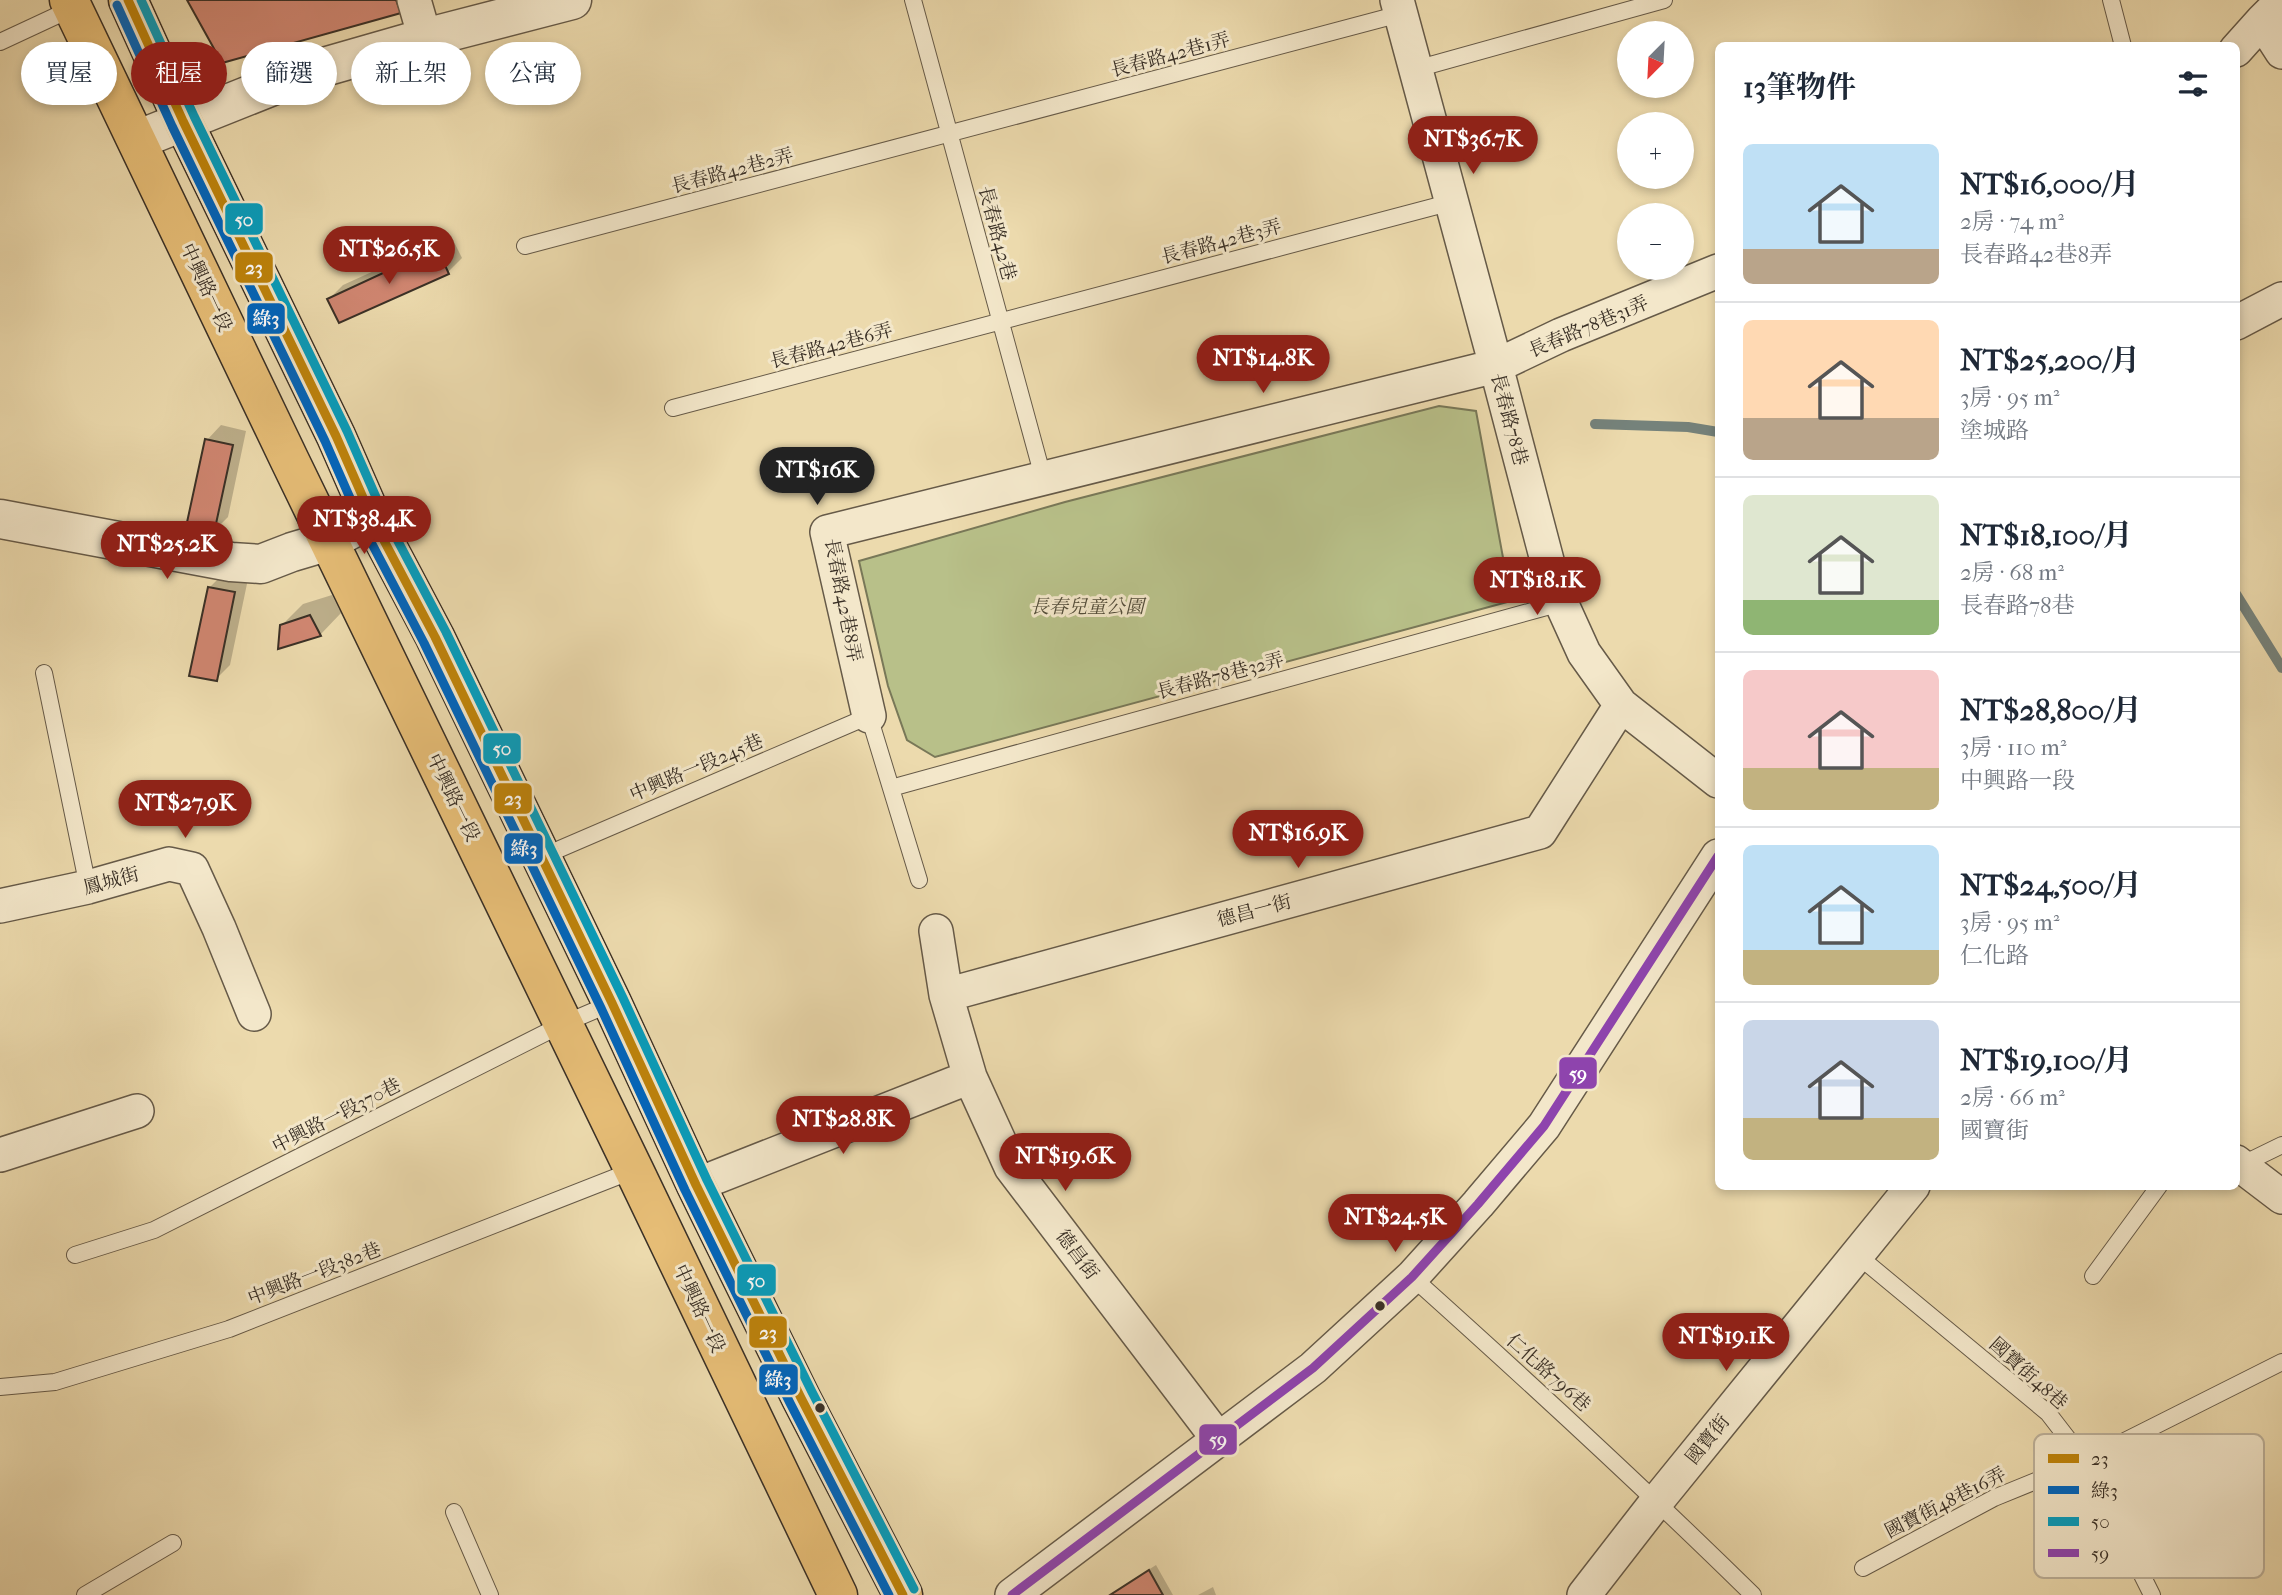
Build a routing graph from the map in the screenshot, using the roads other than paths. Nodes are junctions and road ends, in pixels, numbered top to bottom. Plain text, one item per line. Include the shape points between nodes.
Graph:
1 (128, 0) edge
2 (414, 0) edge
3 (572, 0) edge
4 (913, 0) edge
5 (1664, 0) edge
6 (2111, 0) edge
7 (71, 4) edge
8 (1398, 7) edge
9 (2272, 11) edge
10 (425, 38) junction
11 (0, 42) edge
12 (2122, 42) edge
13 (2240, 46) edge
14 (2282, 52) edge
15 (1416, 69) junction
16 (183, 121) junction
17 (950, 134) junction
18 (138, 140) junction
19 (1452, 202) junction
20 (525, 246) dead end
21 (1715, 272) edge
22 (2282, 299) edge
23 (1000, 321) junction
24 (2240, 321) edge
25 (1496, 366) junction
26 (673, 408) dead end
27 (1043, 477) junction
28 (0, 519) edge
29 (372, 519) junction
30 (329, 541) junction
31 (1561, 603) junction
32 (44, 673) dead end
33 (1620, 705) junction
34 (869, 716) junction
35 (1715, 779) edge
36 (891, 788) junction
37 (541, 857) junction
38 (1715, 861) edge
39 (919, 880) dead end
40 (88, 887) junction
41 (0, 906) edge
42 (936, 931) dead end
43 (946, 995) junction
44 (612, 1003) junction
45 (254, 1014) dead end
46 (564, 1024) junction
47 (970, 1077) junction
48 (137, 1111) dead end
49 (2282, 1145) edge
50 (0, 1155) edge
51 (2240, 1164) edge
52 (2240, 1165) edge
53 (635, 1170) junction
54 (696, 1185) junction
55 (1909, 1190) edge
56 (2157, 1190) edge
57 (2282, 1197) edge
58 (1856, 1254) junction
59 (75, 1255) dead end
60 (2093, 1276) dead end
61 (1412, 1277) junction
62 (2282, 1362) edge
63 (0, 1387) edge
64 (2064, 1434) edge
65 (2139, 1434) edge
66 (1219, 1440) junction
67 (2034, 1482) edge
68 (1657, 1501) junction
69 (454, 1512) dead end
70 (173, 1543) dead end
71 (1863, 1568) dead end
72 (2144, 1578) edge
73 (85, 1595) edge
74 (490, 1595) edge
75 (838, 1595) edge
76 (903, 1595) edge
77 (1012, 1595) edge
78 (1584, 1595) edge
79 (1753, 1595) edge
80 (2152, 1595) edge

1 - 16 main road
2 - 10 street
3 - 10 street
4 - 17 lane, 長春路42巷
5 - 15 lane
6 - 12 lane
7 - 11 lane
7 - 18 main road, 中興路一段
8 - 15 street, 長春路78巷
8 - 17 lane, 長春路42巷1弄
9 - 13 street
9 - 14 street
10 - 16 street via 310,71
15 - 19 street, 長春路78巷
16 - 18 street
16 - 29 main road
17 - 20 lane, 長春路42巷2弄
17 - 23 lane, 長春路42巷
18 - 30 main road, 中興路一段
19 - 23 lane, 長春路42巷3弄
19 - 25 street, 長春路78巷
21 - 25 street, 長春路78巷31弄
22 - 24 street
23 - 26 lane, 長春路42巷6弄
23 - 27 lane, 長春路42巷
25 - 27 street, 長春路78巷31弄
25 - 31 street, 長春路78巷
27 - 34 street, 長春路42巷8弄 via 827,532
28 - 30 street via 231,562 261,564
29 - 30 street
29 - 37 main road via 435,637
30 - 46 main road, 中興路一段
31 - 33 street, 長春路78巷 via 1584,653
31 - 36 lane, 長春路78巷32弄
32 - 40 lane
33 - 35 street, 長春路78巷
33 - 43 street, 德昌一街 via 1539,832
34 - 36 lane, 長春路42巷8弄
34 - 37 lane, 中興路一段245巷
36 - 39 lane, 長春路42巷8弄
37 - 44 main road
38 - 61 street via 1544,1126
40 - 41 street, 鳳城街
40 - 45 street, 鳳城街 via 169,864 191,869
42 - 43 street, 德昌街
43 - 47 street, 德昌街
44 - 46 lane, 中興路一段370巷
44 - 54 main road
46 - 53 main road, 中興路一段
46 - 59 lane, 中興路一段370巷 via 154,1230
47 - 54 street
47 - 66 street, 德昌街 via 1011,1167
48 - 50 street
49 - 51 lane
52 - 57 street
53 - 63 lane, 中興路一段382巷 via 229,1329 55,1382
53 - 75 main road, 中興路一段
54 - 76 main road
55 - 58 street, 國寶街
56 - 60 lane
58 - 64 lane, 國寶街48巷 via 2048,1413
58 - 68 street, 國寶街
61 - 66 street via 1313,1368
61 - 68 lane, 仁化路796巷
62 - 65 lane, 國寶街48巷16弄
66 - 77 street
67 - 71 lane, 國寶街48巷16弄
68 - 78 street, 國寶街
68 - 79 lane, 仁化路796巷
69 - 74 lane
70 - 73 lane
72 - 80 lane, 國寶街48巷

